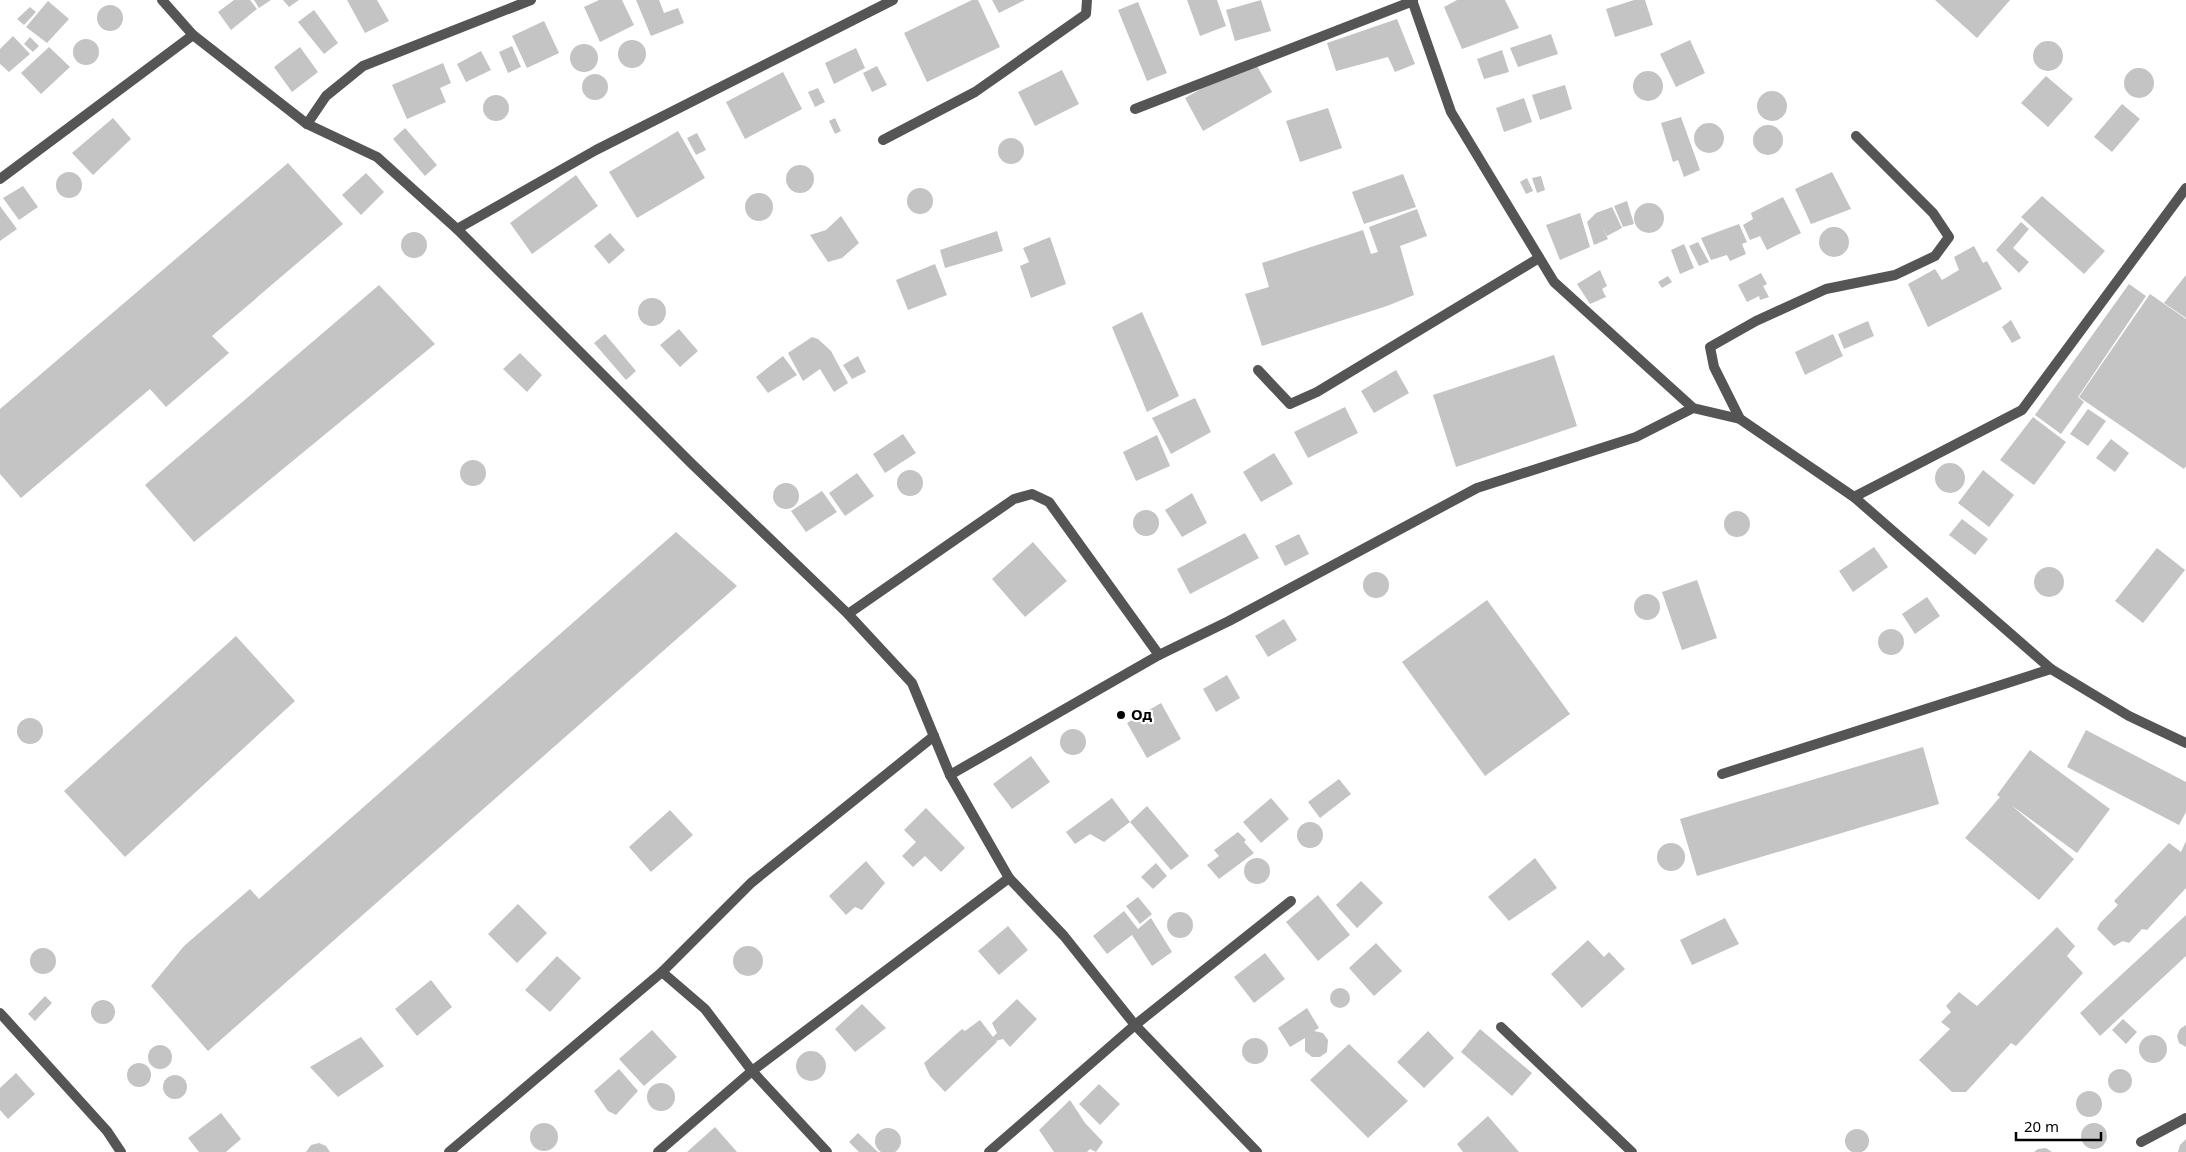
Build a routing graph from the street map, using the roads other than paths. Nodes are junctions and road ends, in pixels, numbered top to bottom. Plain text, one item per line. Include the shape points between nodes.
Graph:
1 (162, 0) edge
2 (531, 0) edge
3 (892, 0) edge
4 (1087, 0) edge
5 (1412, 0) edge
6 (193, 35) junction
7 (1135, 109) dead end
8 (307, 124) junction
9 (1856, 136) dead end
10 (883, 140) dead end
11 (0, 179) edge
12 (2186, 188) edge
13 (457, 229) junction
14 (1539, 258) junction
15 (1258, 370) dead end
16 (1693, 408) junction
17 (1740, 419) junction
18 (1854, 497) junction
19 (848, 614) junction
20 (1159, 655) junction
21 (2051, 669) junction
22 (934, 736) junction
23 (2186, 743) edge
24 (1722, 774) dead end
25 (950, 775) junction
26 (1009, 878) junction
27 (1291, 901) dead end
28 (662, 972) junction
29 (0, 1013) edge
30 (1135, 1025) junction
31 (1501, 1027) dead end
32 (752, 1071) junction
33 (2186, 1118) edge
34 (2141, 1142) dead end
35 (121, 1152) edge
36 (449, 1152) edge
37 (658, 1152) edge
38 (827, 1152) edge
39 (989, 1152) edge
40 (1257, 1152) edge
41 (1632, 1152) edge

1 - 6 street
2 - 8 street via 363,66 326,96
3 - 13 street via 596,150
4 - 10 street via 1086,14 975,92
5 - 7 street
5 - 14 street via 1451,112
6 - 8 street
6 - 11 street
8 - 13 street via 378,157
9 - 17 street via 1933,213 1949,237 1935,256 1895,275 1826,289 1756,321 1710,347 1714,367
12 - 18 street via 2022,410
13 - 19 street via 692,464
14 - 15 street via 1325,387 1290,404
14 - 16 street via 1554,282
16 - 17 street
16 - 20 street via 1636,437 1477,488 1264,603
17 - 18 street
18 - 21 street
19 - 20 street via 1014,499 1032,494 1049,502
19 - 22 street via 912,683
20 - 25 street
21 - 23 street via 2129,716
21 - 24 street
22 - 25 street
22 - 28 street via 751,883
25 - 26 street
26 - 30 street via 1064,936
26 - 32 street
27 - 30 street
28 - 32 street via 705,1009
28 - 36 street
29 - 35 street via 107,1132
30 - 39 street
30 - 40 street
31 - 41 street
32 - 37 street
32 - 38 street
33 - 34 street

